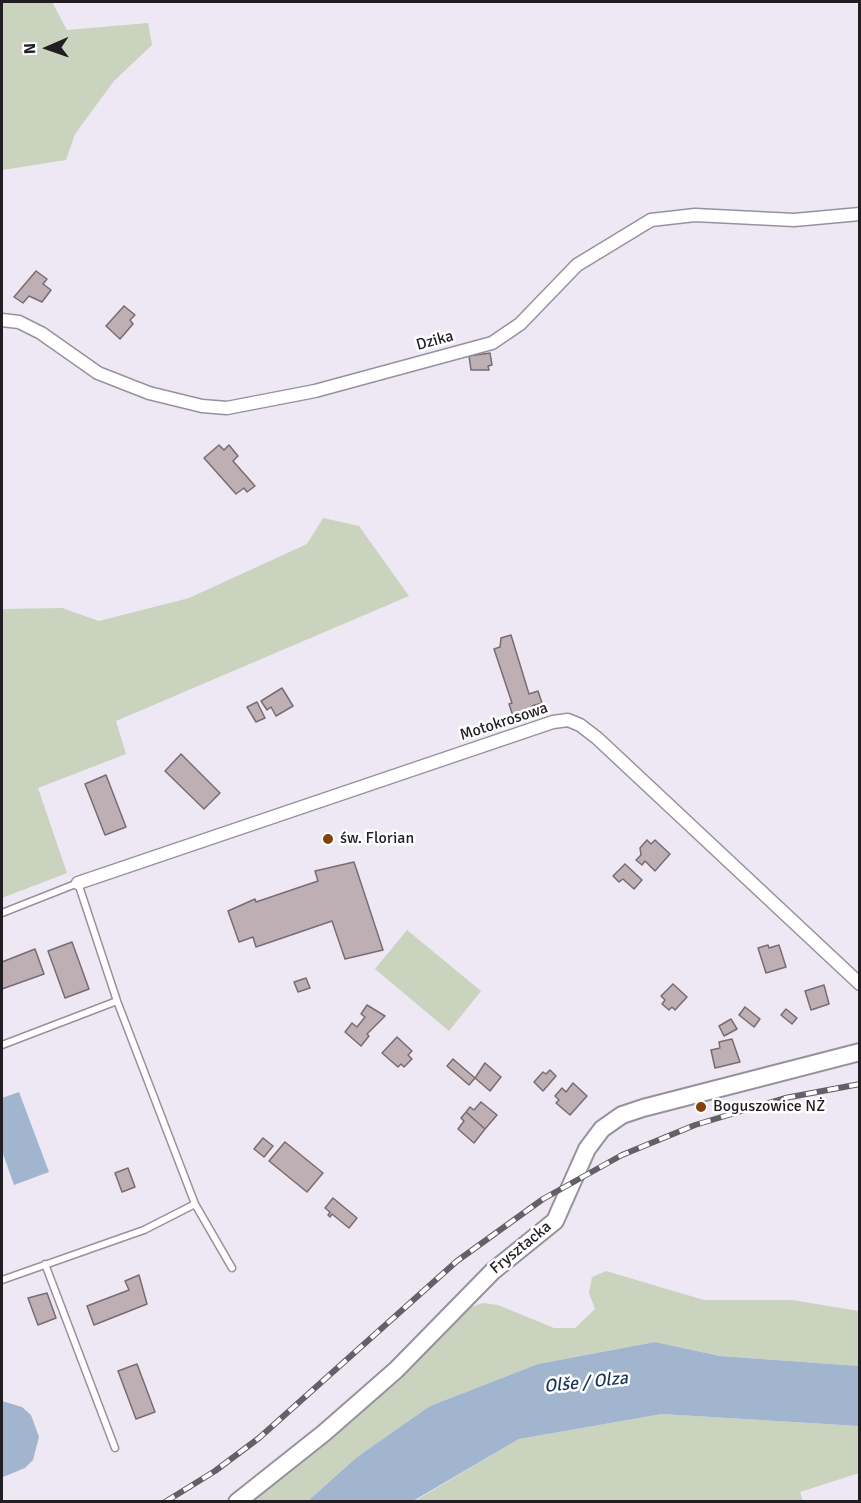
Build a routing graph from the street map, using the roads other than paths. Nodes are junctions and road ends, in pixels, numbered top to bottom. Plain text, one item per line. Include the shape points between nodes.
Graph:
1 (860, 214) edge
2 (2, 320) edge
3 (78, 883) junction
4 (2, 913) edge
5 (860, 984) edge
6 (117, 1001) junction
7 (2, 1045) edge
8 (860, 1052) edge
9 (195, 1204) junction
10 (45, 1264) junction
11 (232, 1268) dead end
12 (2, 1281) edge
13 (115, 1448) dead end
14 (237, 1502) edge

1 - 2 street, Dzika via 794,220 695,215 651,220 577,265 520,324 492,343 315,391 227,408 149,393 98,373 19,322
3 - 4 lane
3 - 5 street, Motokrosowa via 568,720 597,738
3 - 6 lane
6 - 7 lane
6 - 9 lane
8 - 14 street, Frysztacka via 643,1108 622,1115 602,1129 587,1149 555,1221 493,1271 396,1370
9 - 10 lane via 144,1230
9 - 11 lane
10 - 12 lane
10 - 13 lane

